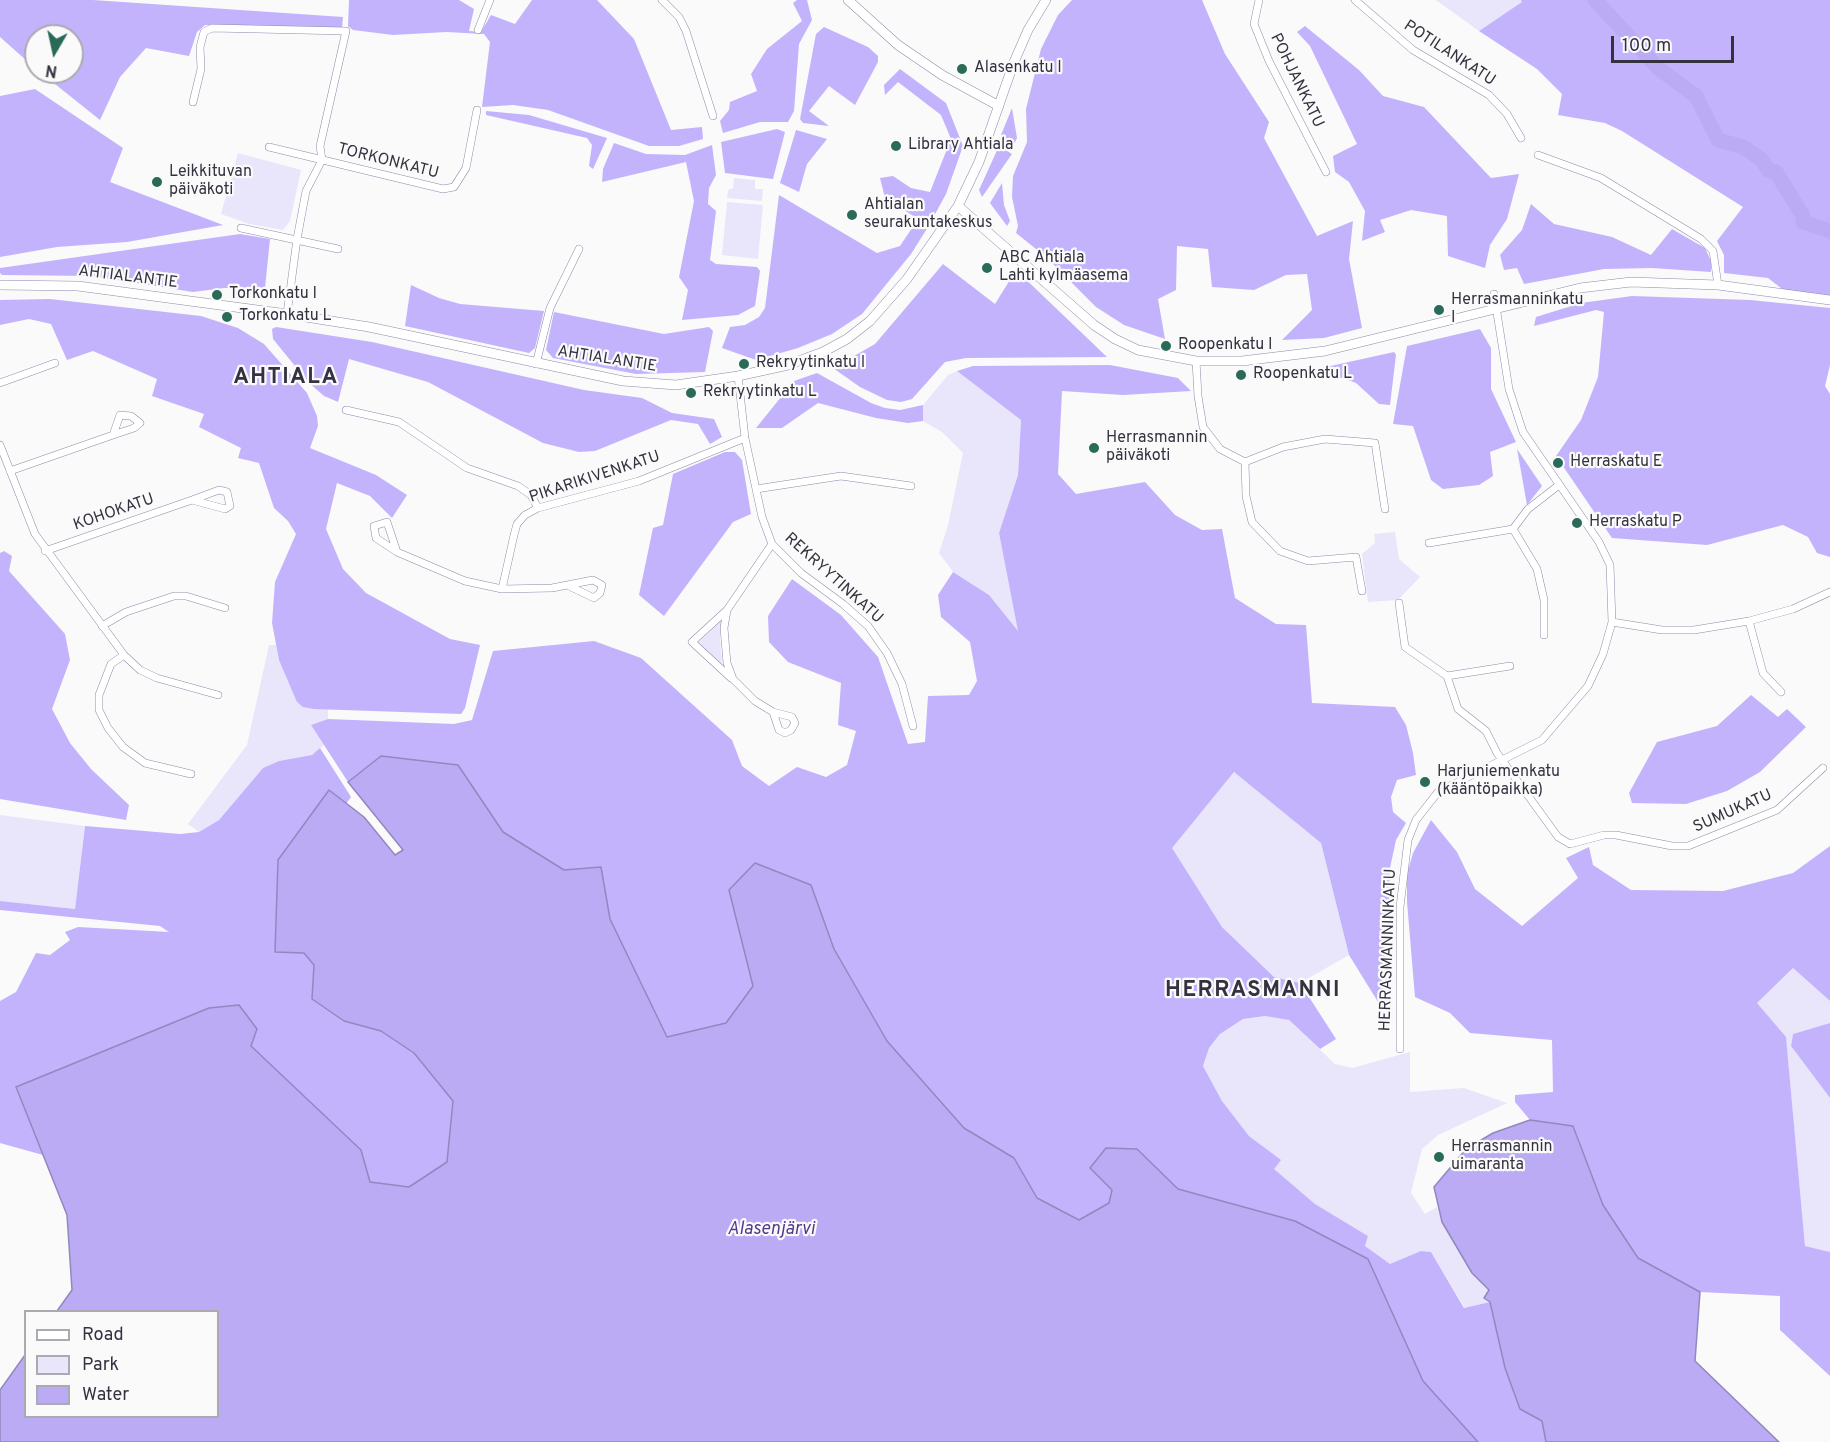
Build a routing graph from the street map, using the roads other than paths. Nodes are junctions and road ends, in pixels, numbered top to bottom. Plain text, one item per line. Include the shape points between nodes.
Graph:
1 (490, 0) edge
2 (662, 0) edge
3 (848, 0) edge
4 (1046, 0) edge
5 (1259, 0) edge
6 (1355, 0) edge
7 (478, 30) dead end
8 (193, 102) dead end
9 (999, 106) junction
10 (477, 110) dead end
11 (713, 116) dead end
12 (1521, 138) dead end
13 (269, 147) dead end
14 (1538, 155) dead end
15 (322, 160) junction
16 (1326, 172) dead end
17 (958, 206) junction
18 (241, 228) dead end
19 (297, 239) junction
20 (338, 249) dead end
21 (579, 249) dead end
22 (0, 285) edge
23 (1718, 285) junction
24 (1494, 294) dead end
25 (1830, 300) edge
26 (1495, 309) junction
27 (287, 315) junction
28 (1196, 361) junction
29 (55, 363) dead end
30 (536, 364) junction
31 (738, 376) junction
32 (0, 383) edge
33 (346, 410) dead end
34 (113, 435) dead end
35 (746, 438) junction
36 (0, 445) edge
37 (1245, 462) junction
38 (10, 471) junction
39 (1559, 485) junction
40 (911, 486) dead end
41 (756, 489) junction
42 (192, 500) junction
43 (538, 508) junction
44 (1385, 509) dead end
45 (1513, 529) junction
46 (1429, 543) dead end
47 (772, 544) junction
48 (45, 551) junction
49 (397, 552) dead end
50 (569, 586) dead end
51 (502, 589) junction
52 (1362, 591) dead end
53 (1830, 592) edge
54 (1399, 603) dead end
55 (225, 608) dead end
56 (727, 610) junction
57 (1749, 621) junction
58 (1612, 622) junction
59 (102, 626) junction
60 (1544, 635) dead end
61 (124, 655) junction
62 (1510, 666) dead end
63 (1447, 676) junction
64 (733, 680) junction
65 (1780, 692) dead end
66 (218, 695) dead end
67 (773, 712) dead end
68 (913, 726) dead end
69 (1503, 761) junction
70 (1823, 768) dead end
71 (191, 774) dead end
72 (1400, 1049) dead end

1 - 7 street
2 - 11 street via 679,17 686,31
3 - 9 main road via 898,45
4 - 9 main road, AHTIALANTIE via 1028,30
5 - 16 street, POHJANKATU via 1254,24
6 - 12 street, POTILANKATU via 1413,50 1489,95 1507,114
8 - 15 street via 201,69 200,47 204,32 212,28 346,31 320,146
9 - 17 main road, AHTIALANTIE
10 - 15 street, TORKONKATU via 466,168 454,187 443,189
13 - 15 street
14 - 23 street via 1601,178 1701,239 1713,251
15 - 19 street, TORKONKATU via 306,191
17 - 28 main road via 1115,339 1138,350
17 - 31 main road, AHTIALANTIE via 907,279 870,321 847,339 788,365
18 - 19 street
19 - 20 street
19 - 27 street, TORKONKATU
21 - 30 street via 550,308
22 - 27 main road, AHTIALANTIE via 78,286
23 - 25 main road
23 - 26 main road via 1631,282 1580,288
24 - 26 street, HERRASMANNINKATU
26 - 28 main road via 1325,351 1242,361
26 - 39 street, HERRASMANNINKATU via 1509,389 1522,432
27 - 30 main road, AHTIALANTIE via 381,330
28 - 37 street via 1203,427 1220,449
29 - 32 street
30 - 31 main road, AHTIALANTIE via 623,381 676,385
31 - 35 street, REKRYYTINKATU
33 - 43 street via 399,422 467,468 518,486 531,495
34 - 38 street
35 - 41 street, REKRYYTINKATU
35 - 43 street, PIKARIKIVENKATU via 639,481
36 - 38 street
37 - 44 street via 1283,447 1325,439 1375,443
37 - 52 street via 1252,522 1280,551 1308,561 1356,557
38 - 48 street
39 - 45 street via 1528,509
39 - 58 street, HERRASMANNINKATU via 1599,542 1610,565
40 - 41 street via 841,476
41 - 47 street, REKRYYTINKATU
42 - 42 street, KOHOKATU via 225,509 230,506 227,492 219,490
42 - 48 street, KOHOKATU
43 - 51 street, PIKARIKIVENKATU via 517,524
45 - 46 street
45 - 60 street via 1537,569 1544,600
47 - 56 street
47 - 68 street, REKRYYTINKATU via 801,573 868,626 902,684
48 - 59 street
49 - 51 street via 465,581
50 - 51 street
53 - 57 street via 1793,609
54 - 63 street via 1405,647
55 - 59 street via 174,596 126,612
56 - 64 street via 725,647
56 - 64 street via 692,642
57 - 58 street via 1694,630 1662,630
57 - 65 street via 1763,673
58 - 69 street, HERRASMANNINKATU via 1588,686 1542,740
59 - 61 street
61 - 66 street via 140,670 158,678
61 - 71 street via 111,664 99,695 99,710 108,728 123,747 145,763
62 - 63 street
63 - 69 street via 1458,709 1486,731
64 - 67 street
69 - 70 street, SUMUKATU via 1558,837 1570,844 1616,835 1688,846 1777,810
69 - 72 street, HERRASMANNINKATU via 1438,792 1412,830 1400,907

